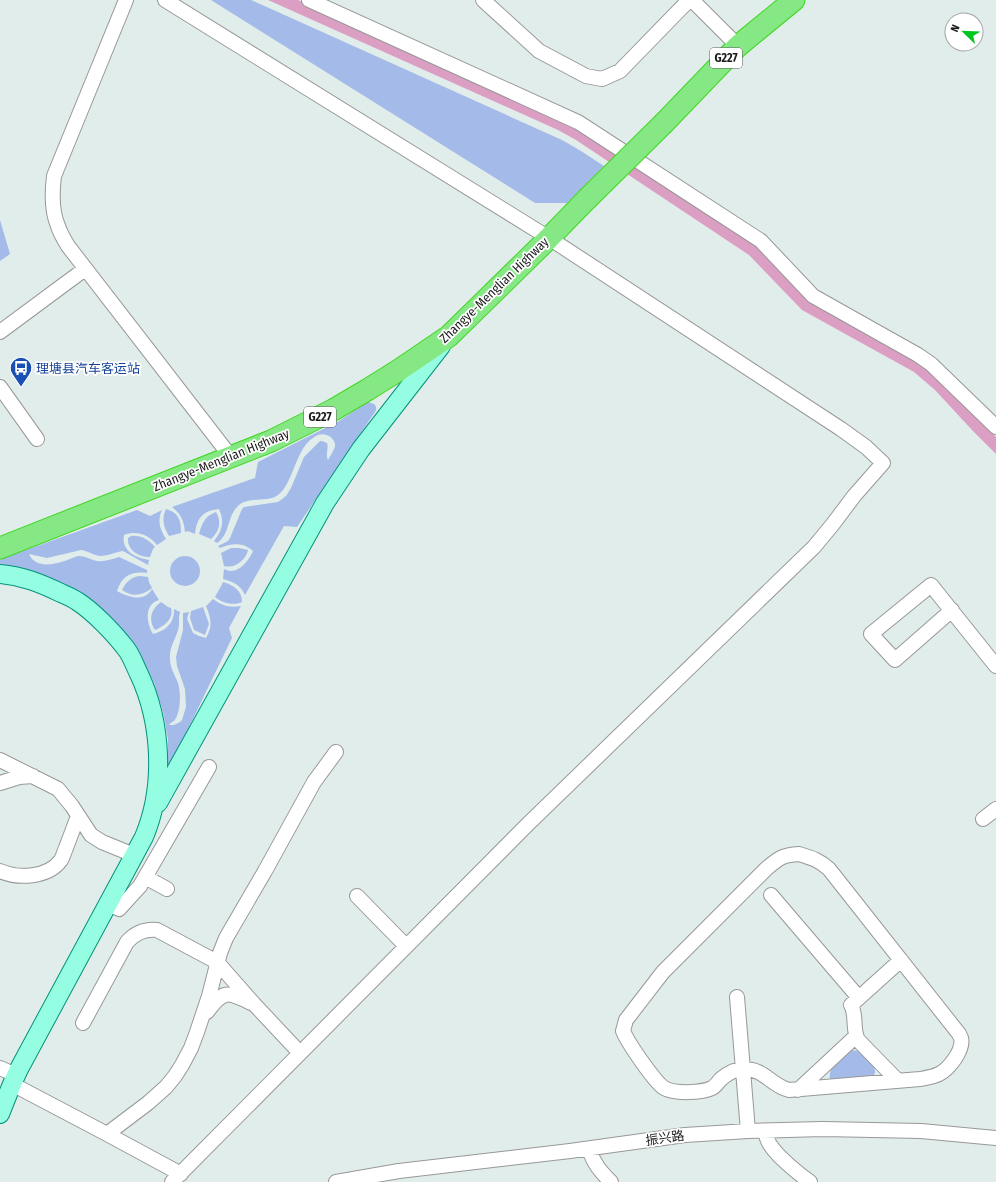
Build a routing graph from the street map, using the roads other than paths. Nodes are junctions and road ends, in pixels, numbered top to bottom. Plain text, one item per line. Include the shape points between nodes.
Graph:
1 (126, 0) edge
2 (165, 0) edge
3 (309, 0) edge
4 (483, 0) edge
5 (690, 0) edge
6 (794, 0) edge
7 (738, 46) junction
8 (549, 238) junction
9 (85, 269) junction
10 (0, 332) edge
11 (449, 336) junction
12 (0, 387) edge
13 (996, 427) edge
14 (37, 439) dead end
15 (231, 457) junction
16 (0, 548) edge
17 (0, 574) edge
18 (952, 610) junction
19 (996, 666) edge
20 (336, 752) dead end
21 (0, 760) edge
22 (209, 767) dead end
23 (34, 776) junction
24 (0, 783) edge
25 (996, 809) edge
26 (153, 812) junction
27 (78, 816) junction
28 (983, 820) dead end
29 (134, 855) junction
30 (0, 871) edge
31 (145, 878) junction
32 (167, 889) dead end
33 (772, 895) dead end
34 (357, 896) dead end
35 (108, 904) junction
36 (406, 946) junction
37 (901, 960) junction
38 (217, 962) junction
39 (737, 997) dead end
40 (859, 998) junction
41 (254, 1004) junction
42 (202, 1018) junction
43 (83, 1023) dead end
44 (856, 1036) junction
45 (300, 1053) junction
46 (743, 1068) junction
47 (9, 1076) edge
48 (898, 1081) junction
49 (798, 1090) junction
50 (0, 1114) edge
51 (748, 1131) junction
52 (765, 1131) junction
53 (107, 1134) junction
54 (996, 1138) edge
55 (589, 1149) junction
56 (392, 1177) edge
57 (176, 1178) edge
58 (336, 1182) edge
59 (611, 1182) edge
60 (810, 1182) edge

1 - 9 street via 54,176 52,193 57,225
2 - 8 street
3 - 13 street via 578,122 761,241 813,296 931,364
4 - 5 street via 539,51 586,76 602,79 620,71
5 - 7 street
6 - 7 highway, Zhangye-Menglian Highway / G227
7 - 8 highway, Zhangye-Menglian Highway / G227, bridge
8 - 11 highway, Zhangye-Menglian Highway / G227
8 - 36 street via 841,429 883,463 814,547
9 - 10 street
9 - 15 street
11 - 15 highway, Zhangye-Menglian Highway / G227 via 333,410 271,441
11 - 26 main road via 361,449 325,503
12 - 14 street
15 - 16 highway, Zhangye-Menglian Highway / G227
17 - 26 main road via 28,579 77,601 98,619 127,651 144,684 155,728 157,777
18 - 18 street via 931,585 871,634 894,660
18 - 19 street
20 - 38 street via 302,802 226,938
21 - 23 street
22 - 31 street
23 - 24 street via 19,777
23 - 27 street via 58,789
25 - 28 street
26 - 29 main road
27 - 29 street via 97,839
27 - 30 street via 61,860 54,867 45,872 23,876 13,876
29 - 35 main road
31 - 32 street
31 - 35 street via 119,909
33 - 40 street
34 - 36 street
35 - 47 main road
36 - 45 street
37 - 40 street
37 - 46 street via 822,862 799,854 781,857 662,972 624,1024 623,1031 629,1043 665,1088 680,1092 708,1090 731,1072
37 - 48 street via 956,1030 961,1038 961,1044 952,1063 940,1074
38 - 41 street
38 - 42 street
38 - 43 street via 156,930 138,932 127,942
39 - 46 street
40 - 44 street via 851,1005 854,1009
41 - 42 street via 233,995 224,995 216,1000
41 - 45 street
42 - 53 street via 191,1048 166,1087
44 - 48 street
44 - 49 street
45 - 57 street
46 - 49 street via 758,1071 780,1088
46 - 51 street
47 - 50 main road
47 - 53 street
48 - 49 street
51 - 52 street, 振兴路
51 - 55 street, 振兴路 via 672,1136
52 - 54 street, 振兴路 via 921,1131
52 - 60 street via 770,1145 776,1152
53 - 57 street
55 - 56 street, 振兴路
55 - 59 street via 598,1170
56 - 58 street, 振兴路

